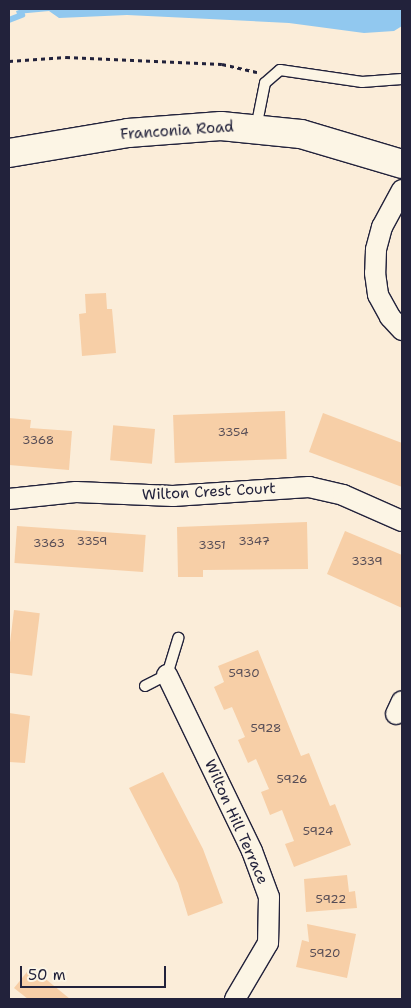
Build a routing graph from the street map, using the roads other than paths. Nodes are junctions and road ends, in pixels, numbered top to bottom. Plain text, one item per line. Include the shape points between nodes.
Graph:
1 (402, 79) edge
2 (256, 128) junction
3 (9, 153) edge
4 (402, 164) edge
5 (402, 190) edge
6 (402, 330) edge
7 (9, 499) edge
8 (402, 521) edge
9 (178, 638) dead end
10 (167, 675) junction
11 (145, 686) dead end
12 (235, 999) edge

1 - 2 lane via 362,82 286,69 269,77 262,91
2 - 3 main road, Franconia Road via 213,125 171,128
2 - 4 main road, Franconia Road via 325,139
5 - 6 street via 382,227 375,273 378,295 390,317
7 - 8 street, Wilton Crest Court via 76,492 173,496 310,487 343,494
9 - 10 lane
10 - 11 lane
10 - 12 street, Wilton Hill Terrace via 252,851 269,896 268,943

